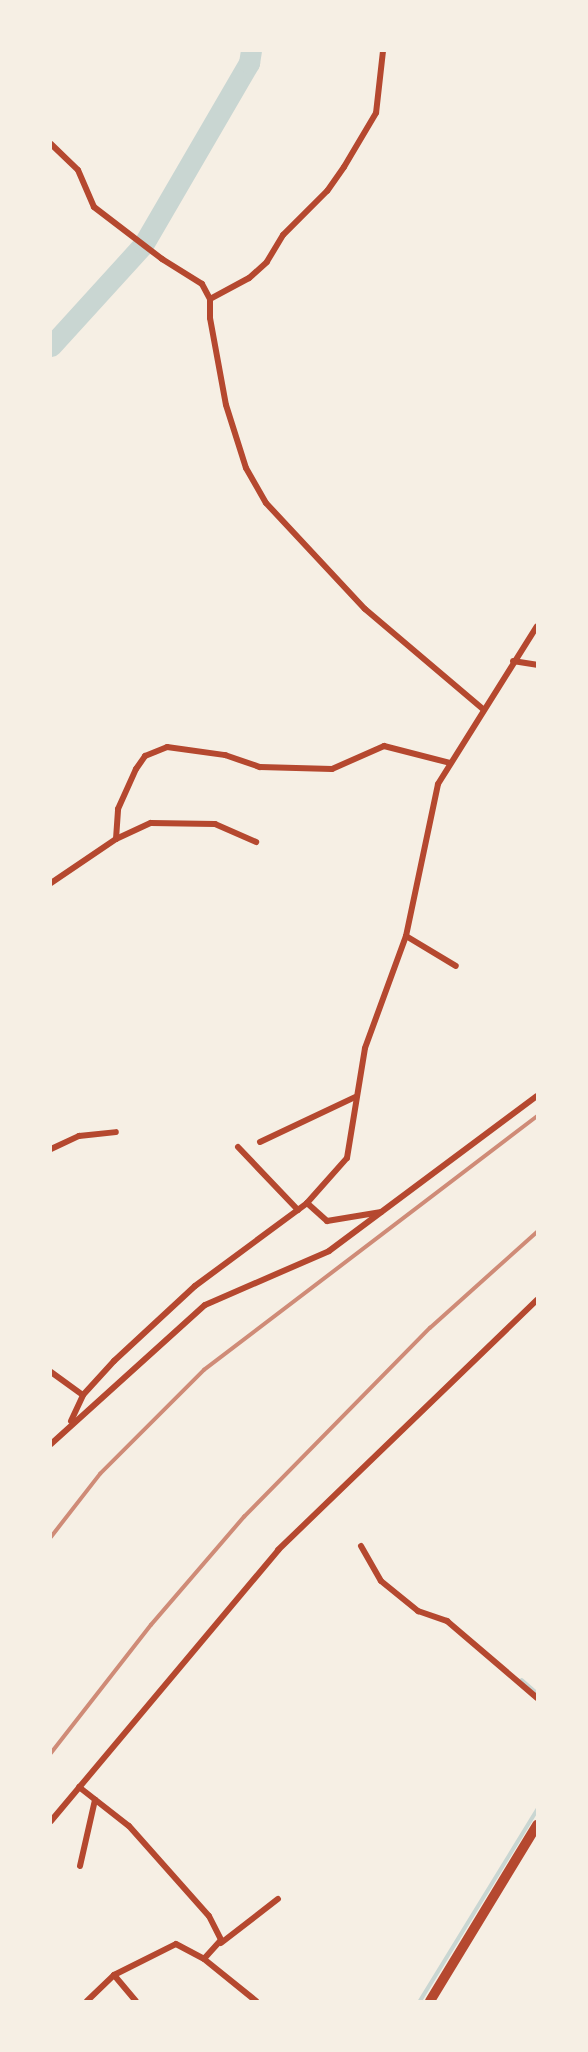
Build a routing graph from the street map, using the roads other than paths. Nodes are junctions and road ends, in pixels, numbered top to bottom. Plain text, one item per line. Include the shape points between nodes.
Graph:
1 (383, 51) edge
2 (51, 144) edge
3 (210, 299) junction
4 (537, 626) edge
5 (513, 661) junction
6 (537, 665) edge
7 (483, 709) junction
8 (450, 763) junction
9 (116, 839) junction
10 (256, 842) dead end
11 (51, 883) edge
12 (406, 936) junction
13 (456, 966) dead end
14 (537, 1096) edge
15 (355, 1097) junction
16 (116, 1132) dead end
17 (260, 1142) dead end
18 (238, 1147) dead end
19 (51, 1149) edge
20 (307, 1203) junction
21 (298, 1210) junction
22 (384, 1211) junction
23 (537, 1300) edge
24 (51, 1372) edge
25 (83, 1395) junction
26 (71, 1422) junction
27 (51, 1444) edge
28 (361, 1546) dead end
29 (537, 1698) edge
30 (79, 1787) junction
31 (95, 1800) junction
32 (51, 1821) edge
33 (537, 1825) edge
34 (80, 1866) dead end
35 (278, 1899) dead end
36 (219, 1944) junction
37 (204, 1959) junction
38 (114, 1975) junction
39 (87, 2001) edge
40 (136, 2001) edge
41 (256, 2001) edge
42 (430, 2001) edge

1 - 3 street via 376,113 333,183 293,223 267,262 249,278
2 - 3 street via 78,170 94,207 202,284
3 - 7 street via 226,405 246,468 266,503 365,610
4 - 5 street
5 - 6 street
5 - 7 street
7 - 8 street
8 - 9 street via 384,746 332,769 260,767 225,755 167,747 145,756 135,769 118,809
8 - 12 street via 438,784
9 - 10 street via 151,823 186,821 215,824
9 - 11 street
12 - 13 street
12 - 15 street via 366,1048
14 - 22 street
15 - 17 street
15 - 20 street via 347,1158
16 - 19 street via 72,1138
18 - 21 street
20 - 21 street
20 - 22 street via 327,1221
21 - 25 street via 195,1286
22 - 26 street via 296,1269 205,1305
23 - 30 street via 278,1550
24 - 25 street
25 - 26 street
26 - 27 street
28 - 29 street via 381,1581 418,1611 447,1621
30 - 31 street
30 - 32 street
31 - 34 street
31 - 36 street via 129,1826 183,1884 209,1916
33 - 42 main road
35 - 36 street
36 - 37 street
37 - 38 street via 176,1944
37 - 41 street
38 - 39 street
38 - 40 street

